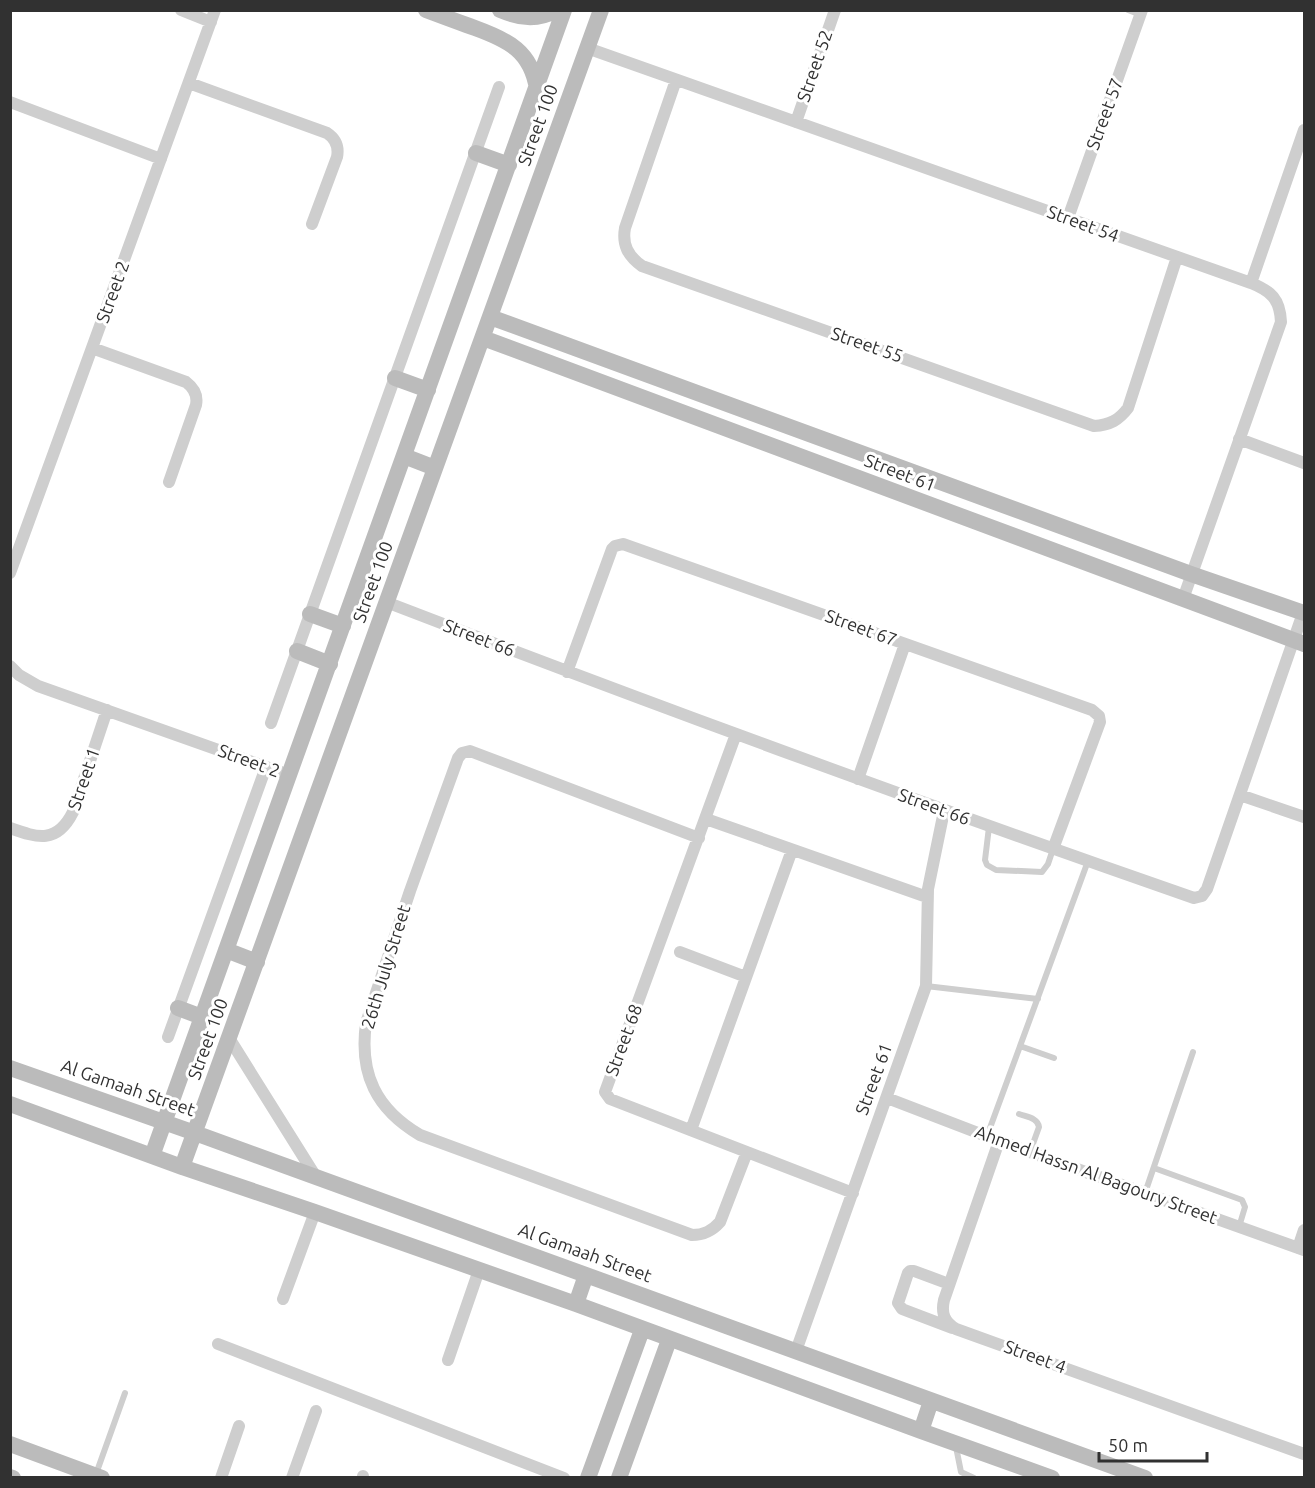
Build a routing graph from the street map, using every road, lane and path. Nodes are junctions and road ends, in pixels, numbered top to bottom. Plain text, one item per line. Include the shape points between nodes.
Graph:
1 (181, 10) edge
2 (426, 10) edge
3 (556, 10) edge
4 (564, 10) edge
5 (601, 10) edge
6 (835, 10) edge
7 (1128, 10) edge
8 (503, 12) edge
9 (1142, 13) edge
10 (213, 16) edge
11 (499, 37) junction
12 (587, 48) junction
13 (676, 80) junction
14 (189, 83) junction
15 (499, 87) dead end
16 (537, 89) junction
17 (10, 102) edge
18 (796, 122) junction
19 (1305, 130) edge
20 (476, 153) junction
21 (161, 159) junction
22 (509, 165) junction
23 (1068, 218) junction
24 (312, 224) dead end
25 (1177, 257) junction
26 (1251, 283) junction
27 (490, 316) junction
28 (483, 338) junction
29 (92, 348) junction
30 (395, 378) junction
31 (428, 390) junction
32 (1239, 439) junction
33 (404, 456) junction
34 (1305, 463) edge
35 (435, 468) junction
36 (169, 482) dead end
37 (10, 573) edge
38 (1191, 574) junction
39 (1183, 599) junction
40 (386, 602) junction
41 (1304, 613) edge
42 (310, 614) junction
43 (343, 626) junction
44 (1299, 642) edge
45 (905, 644) junction
46 (297, 651) junction
47 (330, 664) junction
48 (10, 666) edge
49 (567, 672) junction
50 (107, 710) junction
51 (271, 723) dead end
52 (736, 734) junction
53 (266, 767) junction
54 (289, 775) junction
55 (858, 779) junction
56 (1240, 795) junction
57 (945, 811) junction
58 (1305, 817) edge
59 (706, 819) junction
60 (989, 827) junction
61 (10, 828) edge
62 (699, 838) junction
63 (1053, 849) junction
64 (792, 850) junction
65 (1088, 861) junction
66 (927, 897) junction
67 (226, 950) junction
68 (680, 952) dead end
69 (257, 962) junction
70 (746, 977) junction
71 (926, 986) junction
72 (1038, 999) junction
73 (178, 1008) junction
74 (202, 1017) junction
75 (168, 1037) dead end
76 (230, 1038) junction
77 (1020, 1046) junction
78 (1193, 1052) dead end
79 (1054, 1058) dead end
80 (10, 1068) edge
81 (887, 1098) junction
82 (10, 1104) edge
83 (1019, 1114) dead end
84 (164, 1122) junction
85 (691, 1130) junction
86 (195, 1133) junction
87 (993, 1139) junction
88 (747, 1152) junction
89 (1030, 1152) junction
90 (152, 1156) junction
91 (183, 1167) junction
92 (1154, 1168) junction
93 (316, 1177) junction
94 (853, 1193) junction
95 (1145, 1193) junction
96 (315, 1212) junction
97 (1239, 1227) junction
98 (1305, 1230) edge
99 (1301, 1249) edge
100 (479, 1270) junction
101 (586, 1275) junction
102 (949, 1284) junction
103 (283, 1299) dead end
104 (576, 1305) junction
105 (956, 1329) junction
106 (642, 1330) junction
107 (669, 1340) junction
108 (218, 1344) dead end
109 (796, 1351) junction
110 (448, 1360) dead end
111 (125, 1393) dead end
112 (931, 1401) junction
113 (316, 1412) dead end
114 (239, 1426) dead end
115 (921, 1431) junction
116 (956, 1443) junction
117 (10, 1444) edge
118 (1305, 1454) edge
119 (99, 1476) edge
120 (221, 1478) edge
121 (292, 1478) edge
122 (564, 1478) edge
123 (588, 1478) edge
124 (620, 1478) edge
125 (974, 1478) edge
126 (1052, 1478) edge
127 (1145, 1478) edge

1 - 10 street
2 - 11 main road
3 - 8 main road via 534,18
4 - 16 main road, Street 100
5 - 12 main road, Street 100
6 - 18 street, Street 52
7 - 9 lane
8 - 11 main road
9 - 23 street, Street 57
10 - 14 street, Street 2
11 - 16 main road via 528,62
12 - 13 street, Street 54
12 - 27 main road, Street 100
13 - 18 street, Street 54
13 - 25 street, Street 55 via 625,228 625,246 634,261 1094,426 1114,422 1128,408
14 - 21 street, Street 2
14 - 24 street via 332,136 337,157
15 - 20 street
16 - 22 main road, Street 100
17 - 21 street
18 - 23 street, Street 54
19 - 26 street
20 - 22 main road
20 - 30 street
21 - 29 street, Street 2
22 - 31 main road, Street 100
23 - 25 street, Street 54
25 - 26 street, Street 54
26 - 32 street, Street 54 via 1276,300 1281,322
27 - 28 main road, Street 100
27 - 38 main road, Street 61
28 - 35 main road, Street 100
28 - 39 main road, Street 61
29 - 36 street via 186,382 195,390 196,405
29 - 37 street, Street 2
30 - 31 main road
30 - 42 street
31 - 33 main road, Street 100
32 - 34 street
32 - 38 street, Street 54
33 - 35 main road
33 - 43 main road, Street 100
35 - 40 main road, Street 100
38 - 39 street, Street 54
38 - 41 main road, Street 61
39 - 44 main road, Street 61
40 - 49 street, Street 66
40 - 69 main road, Street 100
41 - 44 street, Street 66
42 - 43 main road
42 - 46 street
43 - 47 main road, Street 100
44 - 56 street, Street 66
45 - 49 street, Street 67 via 623,544 612,549
45 - 55 street
45 - 63 street, Street 67 via 1092,710 1099,716
46 - 47 main road
46 - 51 street
47 - 54 main road, Street 100
48 - 50 street, Street 2 via 38,686
49 - 52 street, Street 66
50 - 53 street, Street 2
50 - 61 street, Street 1 via 73,812 65,825 53,834 39,837
52 - 55 street, Street 66
52 - 59 street, Street 68
53 - 54 street, Street 2
53 - 73 street
54 - 67 main road, Street 100
55 - 57 street, Street 66
56 - 58 street
56 - 65 street, Street 66 via 1207,889 1198,898
57 - 60 street, Street 66
57 - 66 street, Street 61
59 - 62 street, Street 68
59 - 64 street
60 - 63 street, Street 66
60 - 63 lane via 985,861 996,870 1042,872
62 - 85 street, Street 68 via 605,1092 610,1099
62 - 88 street, 26th July Street via 470,751 462,753 369,1012 364,1053 377,1095 396,1118 420,1135 692,1235 708,1233 720,1222
63 - 65 street, Street 66
64 - 66 street
64 - 70 street
65 - 72 lane
66 - 71 street, Street 61
67 - 69 main road
67 - 74 main road, Street 100
68 - 70 street
69 - 76 main road, Street 100
70 - 85 street
71 - 72 lane
71 - 81 street, Street 61
72 - 77 lane
73 - 74 main road
73 - 75 street
74 - 84 main road, Street 100
76 - 86 main road, Street 100
76 - 93 street
77 - 79 lane
77 - 87 lane
78 - 92 lane
80 - 84 main road, Al Gamaah Street
81 - 87 street, Ahmed Hassn Al Bagoury Street
81 - 94 street, Street 61
82 - 90 main road
83 - 89 lane via 1036,1120 1039,1127
84 - 86 main road, Al Gamaah Street
84 - 90 main road, Street 100
85 - 88 street, Street 68
86 - 91 main road, Street 100
86 - 93 main road, Al Gamaah Street
87 - 89 street, Ahmed Hassn Al Bagoury Street
87 - 102 street
88 - 94 street, Street 68
89 - 95 street, Ahmed Hassn Al Bagoury Street
90 - 91 main road
91 - 96 main road
92 - 95 lane
92 - 97 lane via 1240,1199 1245,1207
93 - 101 main road, Al Gamaah Street
94 - 109 street, Street 61
95 - 97 street, Ahmed Hassn Al Bagoury Street
96 - 100 main road
96 - 103 street
97 - 99 street, Ahmed Hassn Al Bagoury Street
98 - 99 street
100 - 104 main road
100 - 110 street
101 - 104 main road
101 - 109 main road, Al Gamaah Street
102 - 105 street via 943,1314
102 - 105 street, Street 4 via 910,1271 898,1303 902,1309
104 - 106 main road
105 - 118 street, Street 4
106 - 107 main road
106 - 123 main road
107 - 115 main road
107 - 124 main road
108 - 122 street
109 - 112 main road, Al Gamaah Street
111 - 119 lane
112 - 115 main road
112 - 127 main road, Al Gamaah Street
113 - 121 street
114 - 120 street
115 - 116 main road
116 - 125 lane via 961,1473
116 - 126 main road
117 - 119 main road

